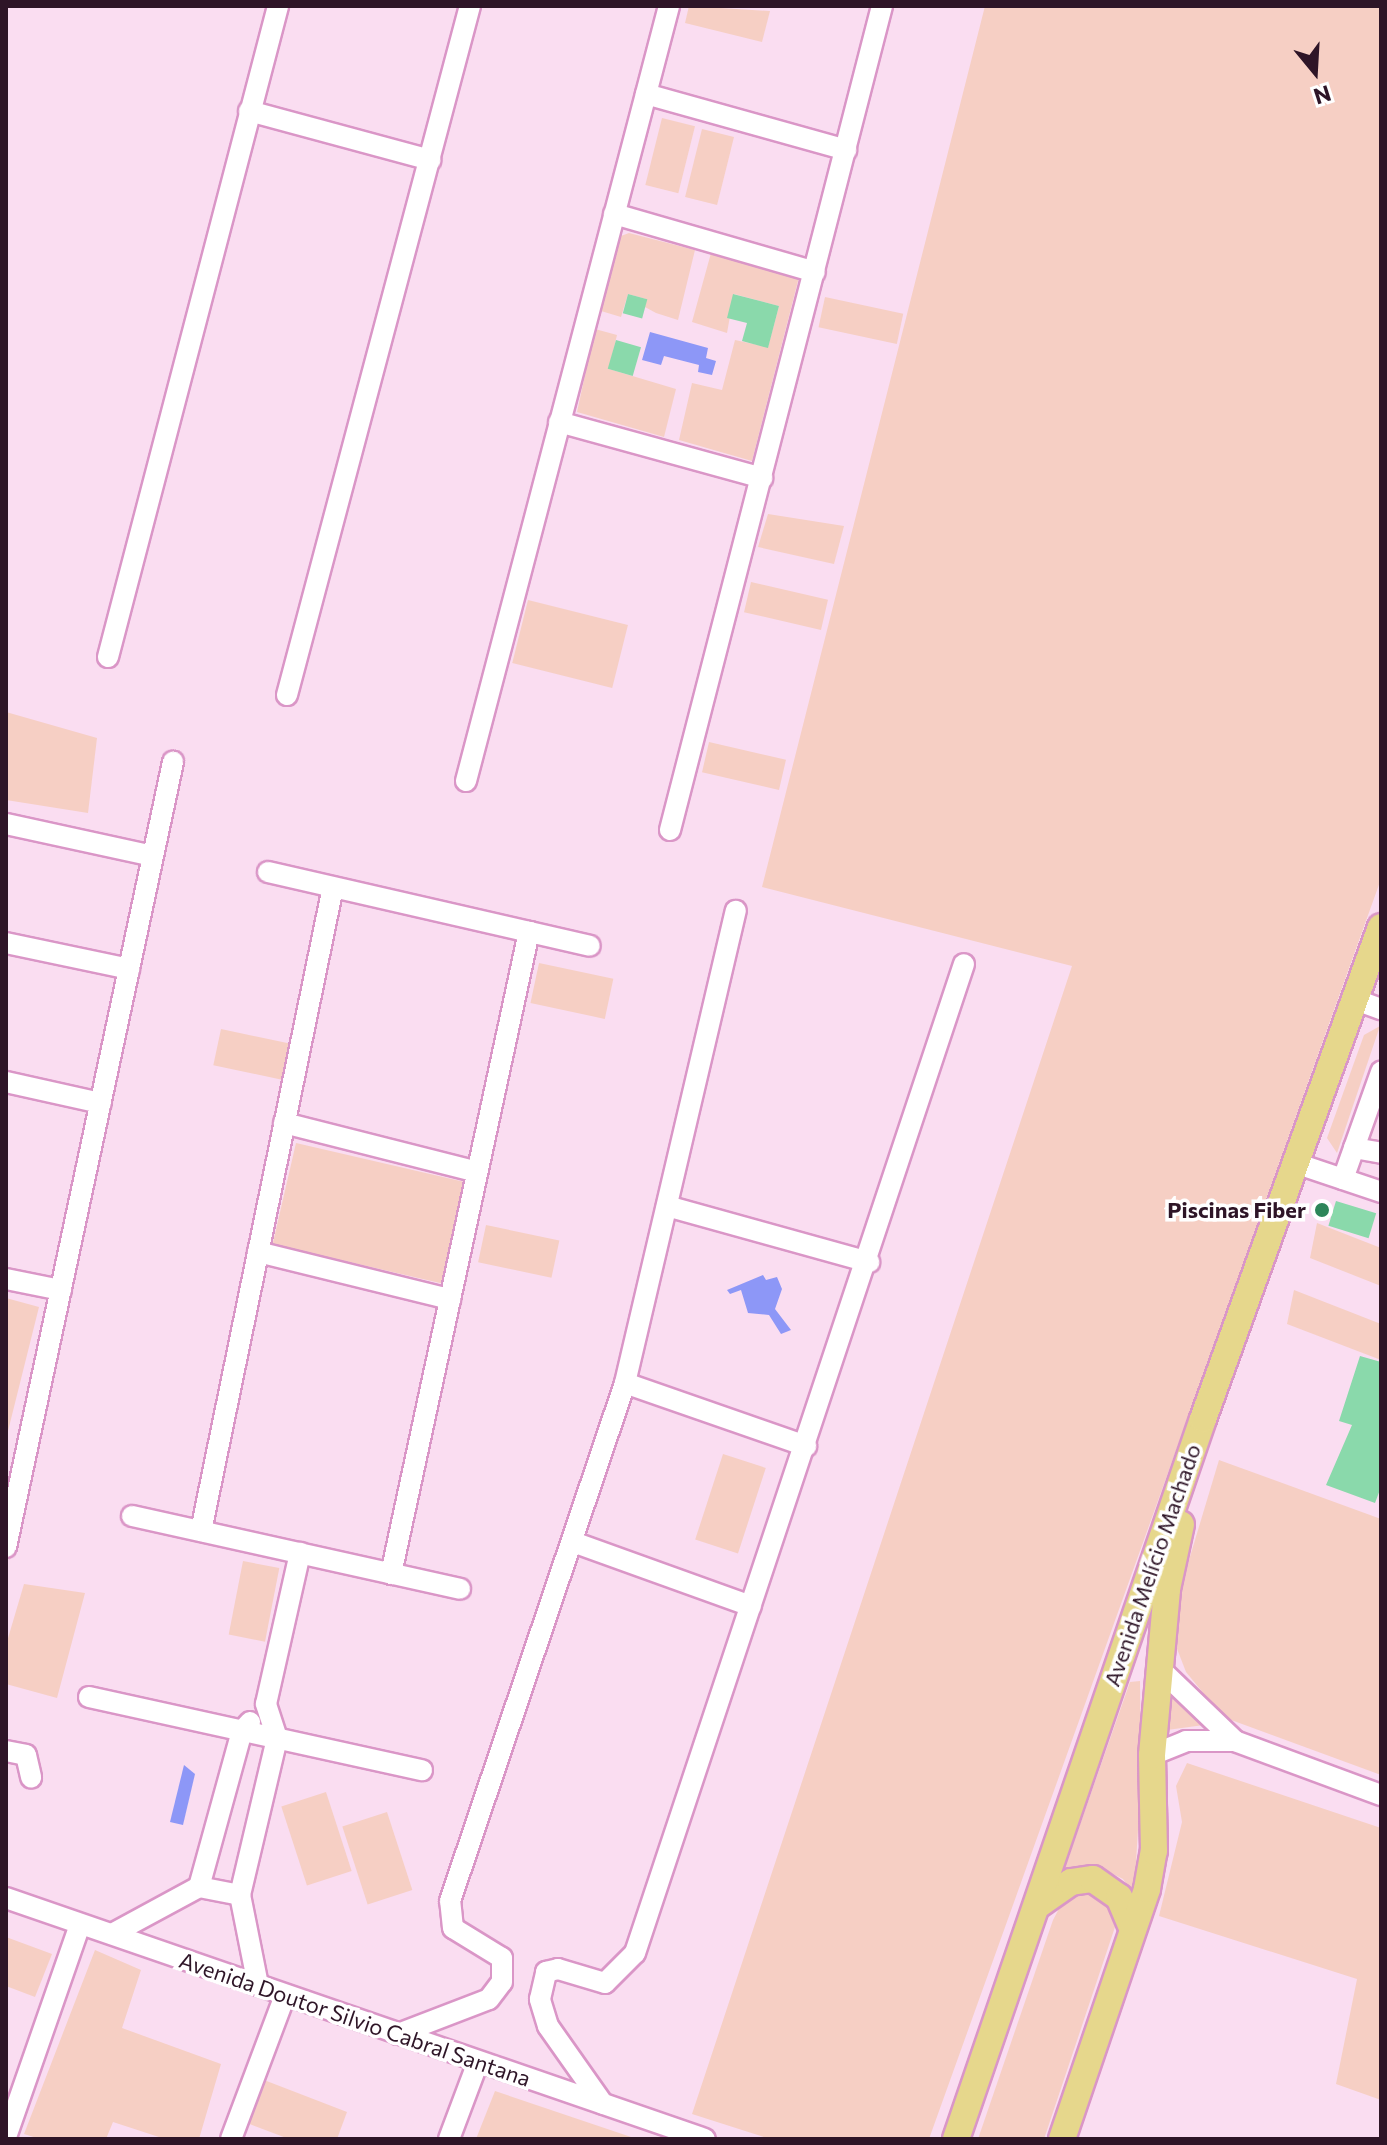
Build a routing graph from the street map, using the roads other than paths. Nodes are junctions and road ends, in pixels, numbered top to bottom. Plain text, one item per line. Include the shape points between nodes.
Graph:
1 (278, 6) edge
2 (470, 6) edge
3 (669, 6) edge
4 (882, 6) edge
5 (646, 94) junction
6 (249, 111) junction
7 (846, 150) junction
8 (430, 160) junction
9 (614, 214) junction
10 (815, 272) junction
11 (559, 422) junction
12 (762, 478) junction
13 (108, 657) dead end
14 (287, 695) dead end
15 (173, 762) dead end
16 (466, 781) dead end
17 (6, 824) edge
18 (670, 830) dead end
19 (153, 856) junction
20 (268, 872) dead end
21 (333, 887) junction
22 (736, 911) dead end
23 (1381, 927) edge
24 (529, 932) junction
25 (6, 943) edge
26 (590, 946) dead end
27 (964, 964) dead end
28 (129, 969) junction
29 (1356, 1000) junction
30 (1381, 1009) edge
31 (1381, 1072) edge
32 (6, 1082) edge
33 (101, 1103) junction
34 (284, 1123) junction
35 (1354, 1148) junction
36 (1381, 1153) edge
37 (1298, 1164) junction
38 (477, 1172) junction
39 (1343, 1179) junction
40 (1381, 1192) edge
41 (667, 1206) junction
42 (258, 1252) junction
43 (869, 1262) junction
44 (6, 1279) edge
45 (61, 1290) junction
46 (450, 1299) junction
47 (625, 1383) junction
48 (1203, 1419) junction
49 (806, 1446) junction
50 (13, 1479) edge
51 (132, 1516) dead end
52 (201, 1531) junction
53 (573, 1542) junction
54 (6, 1547) edge
55 (300, 1553) junction
56 (391, 1574) junction
57 (460, 1589) dead end
58 (751, 1606) junction
59 (1161, 1670) junction
60 (1115, 1672) junction
61 (89, 1697) dead end
62 (266, 1704) junction
63 (242, 1731) junction
64 (277, 1738) junction
65 (1235, 1741) junction
66 (6, 1751) edge
67 (1152, 1755) junction
68 (422, 1770) dead end
69 (31, 1777) dead end
70 (1381, 1795) edge
71 (199, 1887) junction
72 (240, 1895) junction
73 (6, 1898) edge
74 (1038, 1905) junction
75 (80, 1924) junction
76 (1132, 1928) junction
77 (112, 1934) junction
78 (258, 1985) junction
79 (285, 1995) junction
80 (398, 2034) junction
81 (478, 2062) junction
82 (603, 2104) junction
83 (6, 2137) edge
84 (231, 2139) edge
85 (449, 2139) edge
86 (705, 2139) edge
87 (956, 2139) edge
88 (1062, 2139) edge

1 - 6 street
2 - 8 street
3 - 5 street
4 - 7 street
5 - 7 street
5 - 9 street
6 - 8 street
6 - 13 street
7 - 10 street
8 - 14 street
9 - 10 street
9 - 11 street
10 - 12 street
11 - 12 street
11 - 16 street
12 - 18 street
15 - 19 street
17 - 19 street
19 - 28 street
20 - 21 street
21 - 24 street
21 - 34 street
22 - 41 street
23 - 29 main road
24 - 26 street
24 - 38 street
25 - 28 street
27 - 43 street
28 - 33 street
29 - 30 street
29 - 37 main road
31 - 35 street
32 - 33 street
33 - 45 street
34 - 38 street
34 - 42 street
35 - 36 street
35 - 39 street
37 - 39 street
37 - 48 main road
38 - 46 street
39 - 40 street
41 - 43 street
41 - 47 street
42 - 46 street
42 - 52 street
43 - 49 street
44 - 45 street
45 - 50 street
46 - 56 street
47 - 49 street
47 - 53 street
48 - 59 main road, Avenida Melício Machado via 1167,1589
48 - 60 main road, Avenida Melício Machado
49 - 58 street
50 - 54 street
51 - 52 street
52 - 55 street
53 - 58 street
53 - 80 street via 450,1901 453,1928 502,1958 500,1989 489,1999
55 - 56 street
55 - 62 street
56 - 57 street
58 - 82 street via 635,1953 605,1983 558,1969 546,1972 540,1999 548,2026
59 - 60 main road via 1139,1662
59 - 65 street
59 - 67 main road, Avenida Melício Machado
60 - 74 main road, Avenida Melício Machado
61 - 63 street
62 - 63 street
62 - 64 street
63 - 64 street
63 - 71 street
64 - 68 street
64 - 72 street
65 - 67 street via 1186,1741
65 - 70 street
66 - 69 street via 26,1755
67 - 76 main road, Avenida Melício Machado via 1154,1851
71 - 72 street
71 - 77 street
72 - 78 street
73 - 75 street, Avenida Doutor Silvio Cabral Santana
74 - 76 main road via 1071,1882 1093,1879 1119,1897
74 - 87 main road, Avenida Melício Machado
75 - 77 street, Avenida Doutor Silvio Cabral Santana
75 - 83 street
76 - 88 main road, Avenida Melício Machado
77 - 78 street, Avenida Doutor Silvio Cabral Santana
78 - 79 street, Avenida Doutor Silvio Cabral Santana
79 - 80 street, Avenida Doutor Silvio Cabral Santana
79 - 84 street
80 - 81 street, Avenida Doutor Silvio Cabral Santana
81 - 82 street, Avenida Doutor Silvio Cabral Santana
81 - 85 street
82 - 86 street, Avenida Doutor Silvio Cabral Santana

